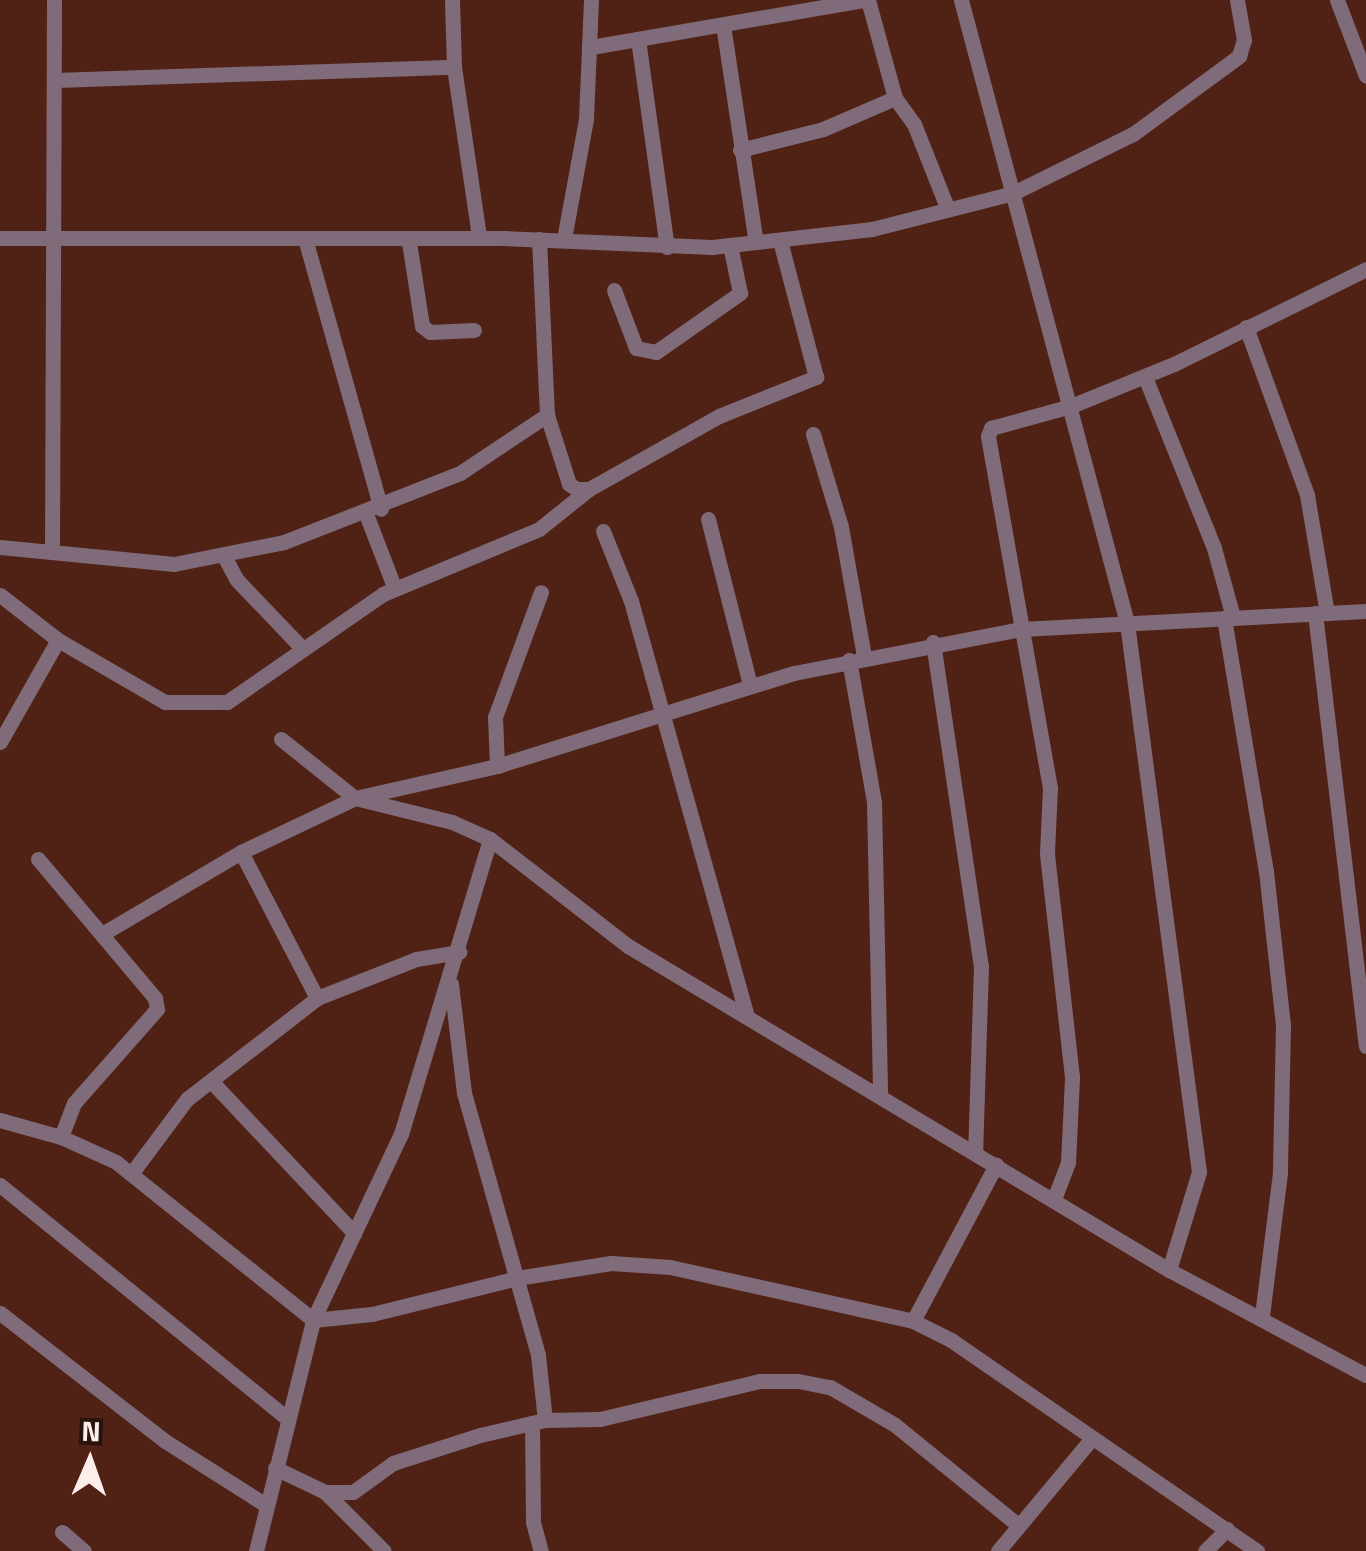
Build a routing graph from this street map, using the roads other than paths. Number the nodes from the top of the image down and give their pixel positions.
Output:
1 (54, 0) edge
2 (452, 0) edge
3 (591, 0) edge
4 (865, 0) edge
5 (961, 0) edge
6 (1237, 0) edge
7 (1337, 0) edge
8 (723, 26) junction
9 (638, 39) junction
10 (590, 46) junction
11 (454, 67) junction
12 (1366, 76) edge
13 (55, 80) junction
14 (895, 98) junction
15 (740, 150) junction
16 (1013, 193) junction
17 (948, 210) junction
18 (52, 237) junction
19 (0, 238) edge
20 (479, 238) junction
21 (539, 239) junction
22 (564, 239) junction
23 (780, 241) junction
24 (306, 242) junction
25 (409, 242) junction
26 (756, 242) junction
27 (668, 246) junction
28 (730, 246) junction
29 (1366, 270) edge
30 (614, 290) dead end
31 (1246, 327) junction
32 (474, 330) dead end
33 (1145, 377) junction
34 (1070, 406) junction
35 (547, 415) junction
36 (813, 434) dead end
37 (589, 488) junction
38 (373, 512) junction
39 (708, 519) dead end
40 (603, 531) dead end
41 (0, 547) edge
42 (52, 549) junction
43 (224, 556) junction
44 (395, 589) junction
45 (542, 592) dead end
46 (0, 595) edge
47 (1366, 612) edge
48 (1321, 613) junction
49 (1228, 618) junction
50 (1127, 623) junction
51 (1021, 629) junction
52 (58, 640) junction
53 (933, 642) junction
54 (302, 648) junction
55 (856, 658) junction
56 (750, 685) junction
57 (662, 714) junction
58 (281, 739) dead end
59 (0, 742) edge
60 (497, 766) junction
61 (355, 798) junction
62 (490, 839) junction
63 (241, 852) junction
64 (38, 859) dead end
65 (102, 934) junction
66 (459, 952) junction
67 (450, 975) junction
68 (317, 998) junction
69 (747, 1016) junction
70 (1366, 1046) edge
71 (210, 1081) junction
72 (880, 1095) junction
73 (0, 1120) edge
74 (61, 1137) junction
75 (976, 1152) junction
76 (996, 1164) junction
77 (131, 1174) junction
78 (0, 1186) edge
79 (1054, 1200) junction
80 (354, 1234) junction
81 (1169, 1270) junction
82 (516, 1278) junction
83 (0, 1314) edge
84 (1262, 1316) junction
85 (313, 1320) junction
86 (914, 1322) junction
87 (1366, 1375) edge
88 (288, 1419) junction
89 (538, 1421) junction
90 (1092, 1438) junction
91 (275, 1468) junction
92 (325, 1492) junction
93 (266, 1505) junction
94 (1017, 1524) junction
95 (1227, 1529) junction
96 (62, 1532) dead end
97 (84, 1551) edge
98 (256, 1551) edge
99 (384, 1551) edge
100 (541, 1551) edge
101 (998, 1551) edge
102 (1205, 1551) edge
103 (1257, 1551) edge

1 - 13 street
2 - 11 street
3 - 10 street
4 - 8 street
4 - 14 street
5 - 16 street
6 - 16 street
7 - 12 street
8 - 9 street
8 - 15 street
9 - 10 street
9 - 27 street
10 - 22 street
11 - 13 street
11 - 20 street
13 - 18 street
14 - 15 street
14 - 17 street
15 - 26 street
16 - 17 street
16 - 34 street
17 - 23 street
18 - 19 street
18 - 24 street
18 - 42 street
20 - 21 street
20 - 25 street
21 - 22 street
21 - 35 street
22 - 27 street
23 - 26 street
23 - 37 street
24 - 25 street
24 - 38 street
25 - 32 street
26 - 28 street
27 - 28 street
28 - 30 street
29 - 31 street
31 - 33 street
31 - 48 street
33 - 34 street
33 - 49 street
34 - 50 street
34 - 51 street
35 - 37 street
35 - 38 street
36 - 55 street
37 - 44 street
38 - 43 street
38 - 44 street
39 - 56 street
40 - 57 street
41 - 42 street
42 - 43 street
43 - 54 street
44 - 54 street
45 - 60 street
46 - 52 street
47 - 48 street
48 - 49 street
48 - 70 street
49 - 50 street
49 - 84 street
50 - 51 street
50 - 81 street
51 - 53 street
51 - 79 street
52 - 54 street
52 - 59 street
53 - 55 street
53 - 75 street
55 - 56 street
55 - 72 street
56 - 57 street
57 - 60 street
57 - 69 street
58 - 61 street
60 - 61 street
61 - 62 street
61 - 63 street
62 - 66 street
62 - 69 street
63 - 65 street
63 - 68 street
64 - 65 street
65 - 74 street
66 - 67 street
66 - 68 street
67 - 80 street
67 - 82 street
68 - 71 street
69 - 72 street
71 - 77 street
71 - 80 street
72 - 75 street
73 - 74 street
74 - 77 street
75 - 76 street
76 - 79 street
76 - 86 street
77 - 85 street
78 - 88 street
79 - 81 street
80 - 85 street
81 - 84 street
82 - 85 street
82 - 86 street
82 - 89 street
83 - 93 street
84 - 87 street
85 - 88 street
86 - 90 street
88 - 91 street
89 - 92 street
89 - 94 street
89 - 100 street
90 - 94 street
90 - 95 street
91 - 92 street
91 - 93 street
92 - 99 street
93 - 98 street
94 - 101 street
95 - 102 street
95 - 103 street
96 - 97 street

